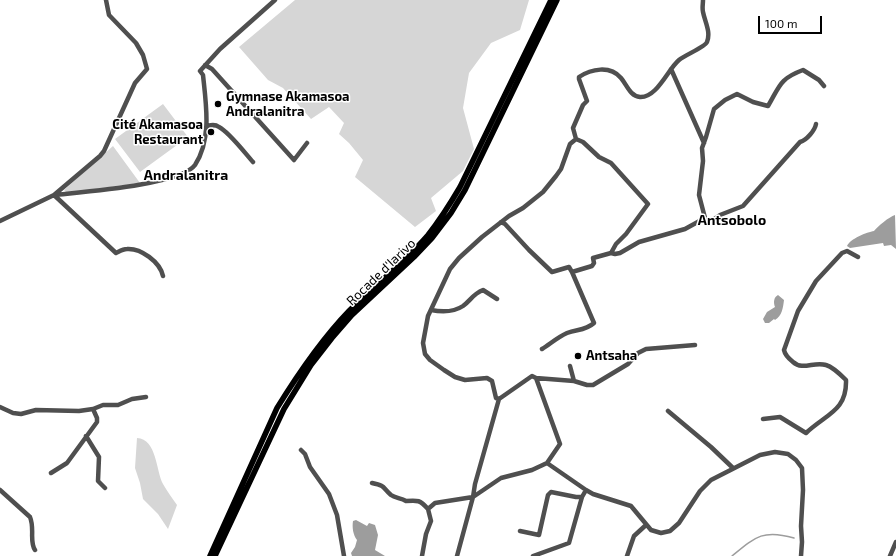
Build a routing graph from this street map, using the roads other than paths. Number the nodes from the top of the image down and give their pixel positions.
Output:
1 (106, 0) edge
2 (274, 0) edge
3 (551, 0) edge
4 (557, 0) edge
5 (703, 0) edge
6 (205, 65) junction
7 (672, 69) junction
8 (824, 86) dead end
9 (816, 124) dead end
10 (207, 126) junction
11 (576, 139) junction
12 (307, 143) dead end
13 (704, 143) junction
14 (253, 162) dead end
15 (54, 195) junction
16 (714, 219) dead end
17 (0, 221) edge
18 (501, 222) junction
19 (611, 253) junction
20 (858, 257) dead end
21 (572, 272) junction
22 (162, 276) dead end
23 (497, 299) dead end
24 (431, 310) junction
25 (695, 345) dead end
26 (542, 349) dead end
27 (570, 366) dead end
28 (536, 378) junction
29 (574, 381) junction
30 (146, 397) dead end
31 (499, 399) junction
32 (0, 407) edge
33 (93, 409) junction
34 (668, 411) dead end
35 (763, 419) dead end
36 (86, 436) junction
37 (301, 450) dead end
38 (547, 462) junction
39 (734, 468) junction
40 (51, 473) dead end
41 (372, 483) dead end
42 (105, 488) dead end
43 (0, 490) edge
44 (586, 490) junction
45 (473, 497) junction
46 (582, 497) junction
47 (428, 509) junction
48 (646, 524) junction
49 (520, 531) dead end
50 (896, 542) edge
51 (35, 550) dead end
52 (210, 556) edge
53 (215, 556) edge
54 (344, 556) edge
55 (422, 556) edge
56 (457, 556) edge
57 (533, 556) edge
58 (627, 556) edge
59 (801, 556) edge
60 (890, 556) edge

1 - 15 street
2 - 6 street
3 - 52 main road, Rocade d'Iarivo
4 - 53 main road, Rocade d'Iarivo
5 - 7 street
6 - 10 street
6 - 12 street
7 - 11 street
7 - 13 street
8 - 13 street
9 - 16 street
10 - 14 street
10 - 15 street
11 - 18 street
11 - 19 street
13 - 19 street
15 - 17 street
15 - 22 street
18 - 21 street
18 - 24 street
19 - 21 street
20 - 35 street
21 - 26 street
23 - 24 street
24 - 31 street
25 - 29 street
27 - 29 street
28 - 29 street
28 - 31 street
28 - 38 street
30 - 33 street
31 - 45 street
32 - 33 street
33 - 36 street
34 - 39 street
36 - 40 street
36 - 42 street
37 - 54 street
38 - 44 street
38 - 45 street
39 - 48 street
39 - 59 street
41 - 47 street
43 - 51 street
44 - 46 street
44 - 48 street
45 - 47 street
45 - 56 street
46 - 49 street
46 - 57 street
47 - 55 street
48 - 58 street
50 - 60 street

